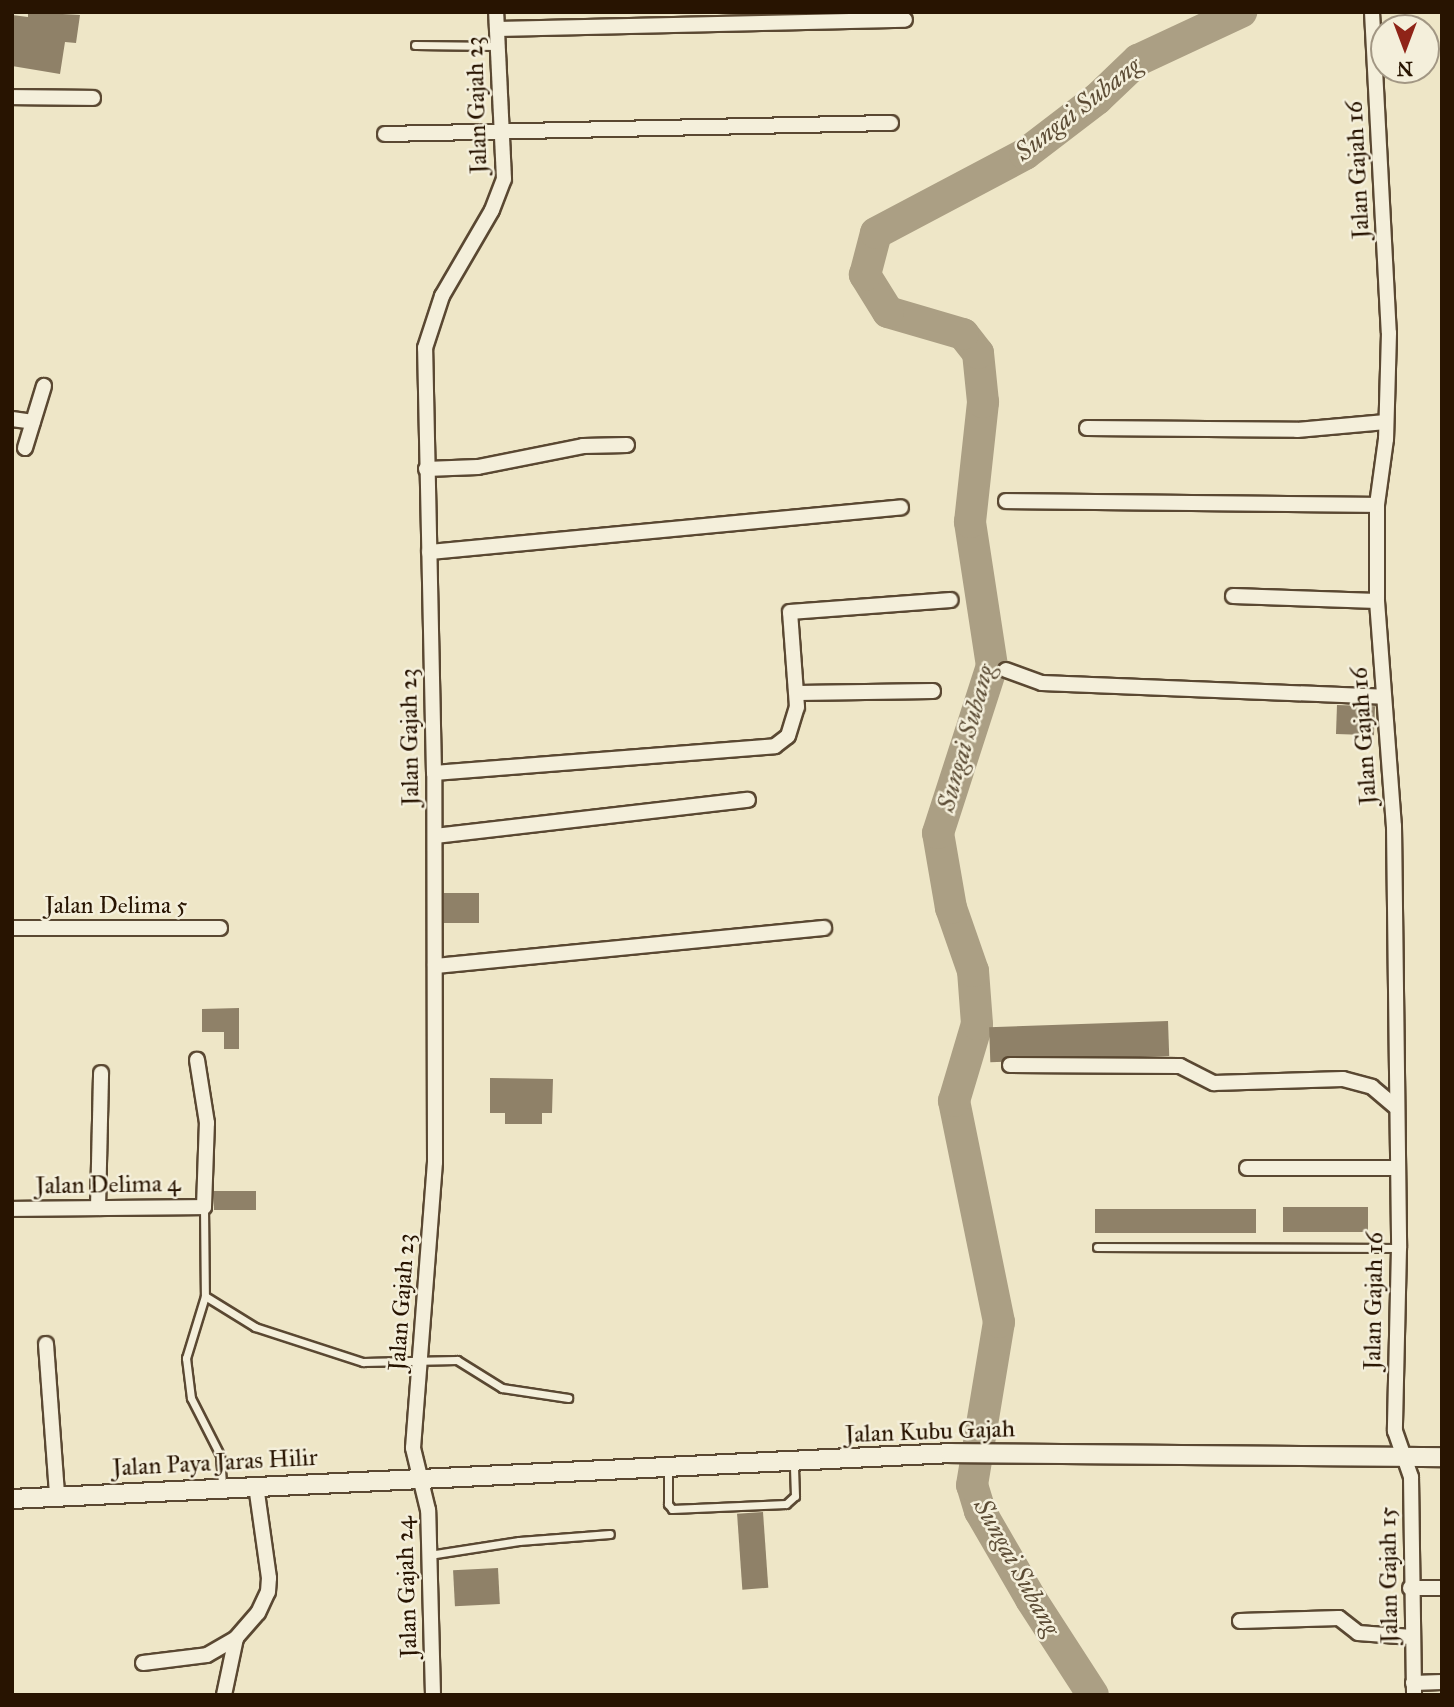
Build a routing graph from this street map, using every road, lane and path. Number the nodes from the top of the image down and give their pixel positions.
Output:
1 (496, 12) edge
2 (1371, 12) edge
3 (905, 20) dead end
4 (497, 29) junction
5 (415, 45) dead end
6 (498, 46) junction
7 (12, 97) edge
8 (93, 98) dead end
9 (891, 123) dead end
10 (505, 133) junction
11 (385, 134) dead end
12 (44, 386) dead end
13 (12, 419) edge
14 (33, 422) junction
15 (1386, 422) junction
16 (1087, 428) dead end
17 (627, 445) dead end
18 (25, 447) dead end
19 (426, 469) junction
20 (1006, 501) dead end
21 (1377, 505) junction
22 (901, 507) dead end
23 (429, 552) junction
24 (1233, 596) dead end
25 (951, 600) dead end
26 (1377, 601) junction
27 (1006, 670) dead end
28 (933, 691) dead end
29 (797, 693) junction
30 (1384, 697) junction
31 (434, 774) junction
32 (748, 800) dead end
33 (435, 836) junction
34 (220, 928) dead end
35 (824, 928) dead end
36 (12, 929) edge
37 (435, 966) junction
38 (197, 1060) dead end
39 (1010, 1065) dead end
40 (101, 1073) dead end
41 (1395, 1105) junction
42 (1248, 1168) dead end
43 (1395, 1168) junction
44 (204, 1207) junction
45 (98, 1208) junction
46 (12, 1209) edge
47 (1097, 1247) dead end
48 (1399, 1248) junction
49 (205, 1296) junction
50 (46, 1344) dead end
51 (421, 1360) junction
52 (568, 1398) dead end
53 (1402, 1457) junction
54 (1442, 1457) edge
55 (794, 1462) junction
56 (668, 1470) junction
57 (421, 1479) junction
58 (256, 1485) junction
59 (222, 1486) junction
60 (57, 1495) junction
61 (12, 1499) edge
62 (610, 1534) dead end
63 (429, 1555) junction
64 (1410, 1588) junction
65 (1442, 1588) edge
66 (1240, 1621) dead end
67 (1412, 1637) junction
68 (236, 1638) junction
69 (143, 1663) dead end
70 (1442, 1682) edge
71 (1414, 1689) edge
72 (223, 1695) edge
73 (433, 1695) edge

1 - 4 street, Jalan Gajah 23
2 - 15 street, Jalan Gajah 16
3 - 4 street
4 - 6 street, Jalan Gajah 23
5 - 6 lane
6 - 10 street, Jalan Gajah 23
7 - 8 street
9 - 10 street
10 - 11 street
10 - 19 street, Jalan Gajah 23
12 - 14 street
13 - 14 street
14 - 18 street
15 - 16 street
15 - 21 street, Jalan Gajah 16
17 - 19 street
19 - 23 street, Jalan Gajah 23
20 - 21 street
21 - 26 street, Jalan Gajah 16
22 - 23 street
23 - 31 street, Jalan Gajah 23
24 - 26 street
25 - 29 street
26 - 30 street, Jalan Gajah 16
27 - 30 street
28 - 29 street
29 - 31 street
30 - 41 street, Jalan Gajah 16
31 - 33 street, Jalan Gajah 23
32 - 33 street
33 - 37 street, Jalan Gajah 23
34 - 36 street, Jalan Delima 5
35 - 37 street
37 - 51 street, Jalan Gajah 23
38 - 44 street
39 - 41 street
40 - 45 street
41 - 43 street, Jalan Gajah 16
42 - 43 street
43 - 48 street, Jalan Gajah 16
44 - 45 street, Jalan Delima 4
44 - 49 lane
45 - 46 street, Jalan Delima 4
47 - 48 lane
48 - 53 street, Jalan Gajah 16
49 - 51 lane
49 - 59 lane
50 - 60 street
51 - 52 lane
51 - 57 street, Jalan Gajah 23
53 - 54 street, Jalan Kubu Gajah
53 - 55 street, Jalan Kubu Gajah
53 - 64 street, Jalan Gajah 15
55 - 56 street, Jalan Kubu Gajah
55 - 56 lane
56 - 57 street, Jalan Kubu Gajah
57 - 58 street, Jalan Paya Jaras Hilir
57 - 63 street, Jalan Gajah 24
58 - 59 street, Jalan Paya Jaras Hilir
58 - 68 street
59 - 60 street, Jalan Paya Jaras Hilir
60 - 61 street, Jalan Paya Jaras Hilir
62 - 63 lane
63 - 73 street, Jalan Gajah 24
64 - 65 street
64 - 67 street, Jalan Gajah 15
66 - 67 street
67 - 71 street, Jalan Gajah 15
68 - 69 street
68 - 72 street
70 - 71 street

